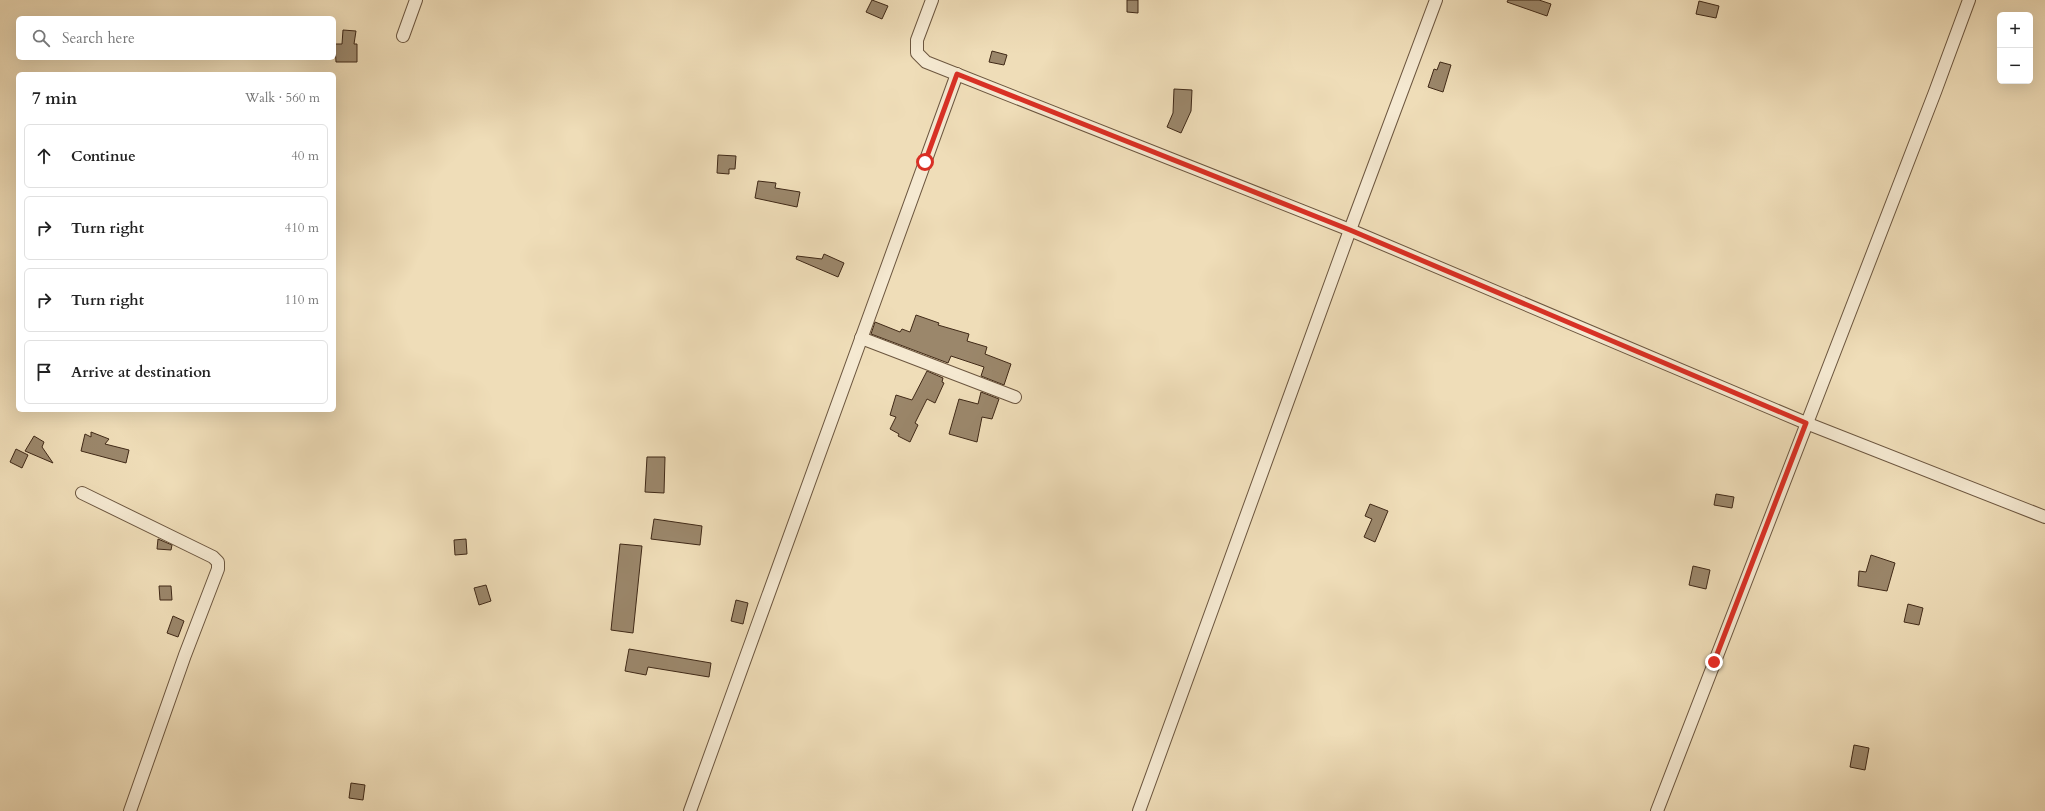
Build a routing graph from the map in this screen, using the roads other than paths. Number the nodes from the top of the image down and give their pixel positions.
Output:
1 (416, 0) edge
2 (932, 0) edge
3 (1436, 0) edge
4 (1969, 0) edge
5 (403, 36) dead end
6 (957, 74) junction
7 (1350, 230) junction
8 (861, 338) junction
9 (1015, 397) dead end
10 (1806, 423) junction
11 (82, 493) dead end
12 (2045, 517) edge
13 (130, 811) edge
14 (690, 811) edge
15 (1139, 811) edge
16 (1657, 811) edge

1 - 5 street
2 - 6 street
3 - 7 street
4 - 10 street
6 - 7 street
6 - 8 street
7 - 10 street
7 - 15 street
8 - 9 street
8 - 14 street
10 - 12 street
10 - 16 street
11 - 13 street

